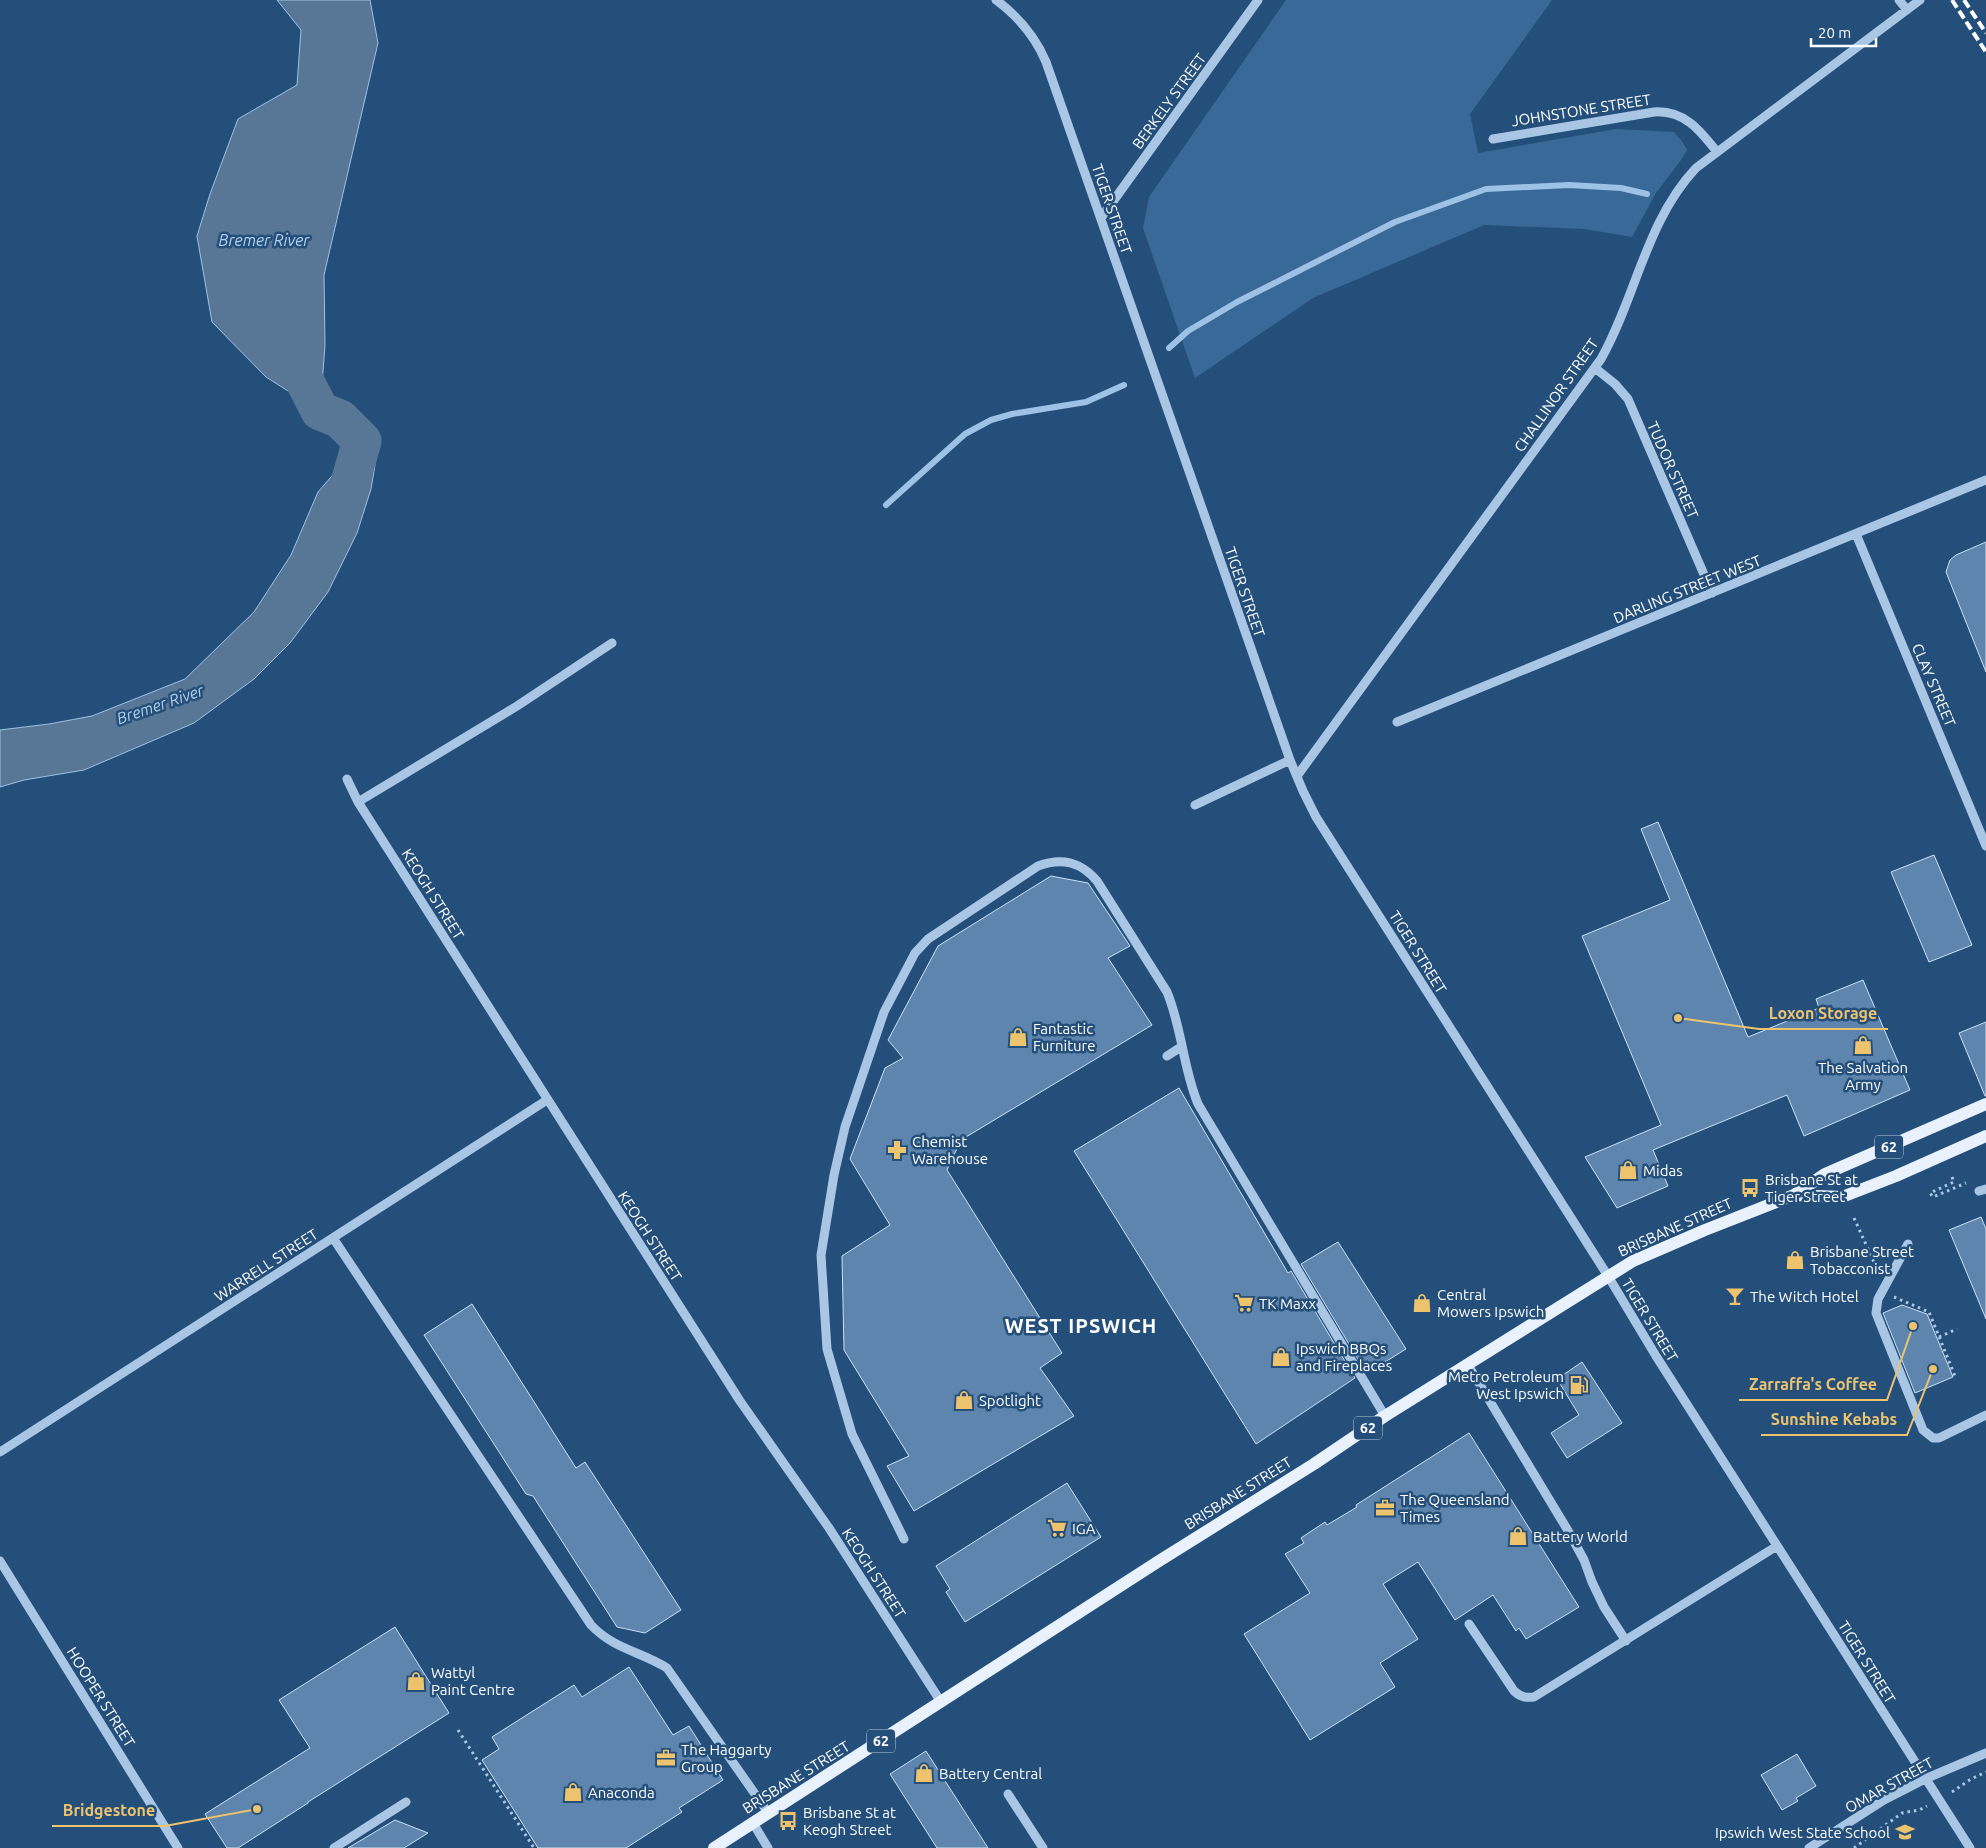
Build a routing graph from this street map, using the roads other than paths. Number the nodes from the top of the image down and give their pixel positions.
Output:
1 (996, 0) edge
2 (1258, 0) edge
3 (1899, 0) edge
4 (1920, 0) edge
5 (1907, 10) junction
6 (1493, 138) dead end
7 (1717, 152) junction
8 (1101, 218) junction
9 (1595, 368) junction
10 (1986, 480) edge
11 (1856, 534) junction
12 (1712, 593) junction
13 (612, 643) dead end
14 (1397, 722) dead end
15 (1290, 760) junction
16 (1297, 776) junction
17 (347, 778) dead end
18 (358, 802) junction
19 (1195, 806) dead end
20 (1986, 846) edge
21 (1181, 1047) junction
22 (1167, 1056) dead end
23 (547, 1100) junction
24 (1986, 1104) edge
25 (1986, 1136) edge
26 (1794, 1196) junction
27 (333, 1238) junction
28 (1908, 1244) dead end
29 (1608, 1276) junction
30 (1468, 1365) junction
31 (1986, 1415) edge
32 (1384, 1416) junction
33 (0, 1452) edge
34 (904, 1539) dead end
35 (1777, 1546) junction
36 (0, 1561) edge
37 (1469, 1624) dead end
38 (1626, 1641) junction
39 (941, 1702) junction
40 (1986, 1753) edge
41 (1925, 1779) junction
42 (1008, 1794) dead end
43 (406, 1802) dead end
44 (769, 1814) junction
45 (752, 1823) junction
46 (178, 1848) edge
47 (334, 1848) edge
48 (714, 1848) edge
49 (768, 1848) edge
50 (1043, 1848) edge
51 (1809, 1848) edge
52 (1970, 1848) edge

1 - 8 street, TIGER STREET
2 - 8 street, BERKELY STREET
3 - 5 street
4 - 5 street, CHALLINOR STREET
5 - 7 street, CHALLINOR STREET
6 - 7 street, JOHNSTONE STREET
7 - 9 street, CHALLINOR STREET
8 - 15 street, TIGER STREET
9 - 12 street, TUDOR STREET
9 - 16 street, CHALLINOR STREET
10 - 11 street, DARLING STREET WEST
11 - 12 street, DARLING STREET WEST
11 - 20 street, CLAY STREET
12 - 14 street, DARLING STREET WEST
13 - 18 street
15 - 16 street, TIGER STREET
15 - 19 street
16 - 29 street, TIGER STREET
17 - 18 street, KEOGH STREET
18 - 23 street, KEOGH STREET
21 - 22 street
21 - 32 street
21 - 34 street
23 - 27 street, WARRELL STREET
23 - 39 street, KEOGH STREET
24 - 26 main road, BRISBANE STREET / 62
25 - 26 main road, BRISBANE STREET / 62
26 - 29 main road, BRISBANE STREET / 62
27 - 33 street, WARRELL STREET
27 - 44 street
28 - 31 street
29 - 30 main road, BRISBANE STREET / 62
29 - 35 street, TIGER STREET
30 - 32 main road, BRISBANE STREET / 62
30 - 38 street
32 - 39 main road, BRISBANE STREET / 62
35 - 38 street
35 - 41 street, TIGER STREET
36 - 46 street, HOOPER STREET
37 - 38 street
39 - 44 main road, BRISBANE STREET / 62
40 - 41 street, OMAR STREET
41 - 51 street, OMAR STREET
41 - 52 street, TIGER STREET
42 - 50 street
43 - 47 street
44 - 45 main road, BRISBANE STREET / 62
45 - 48 main road, BRISBANE STREET / 62
45 - 49 street

